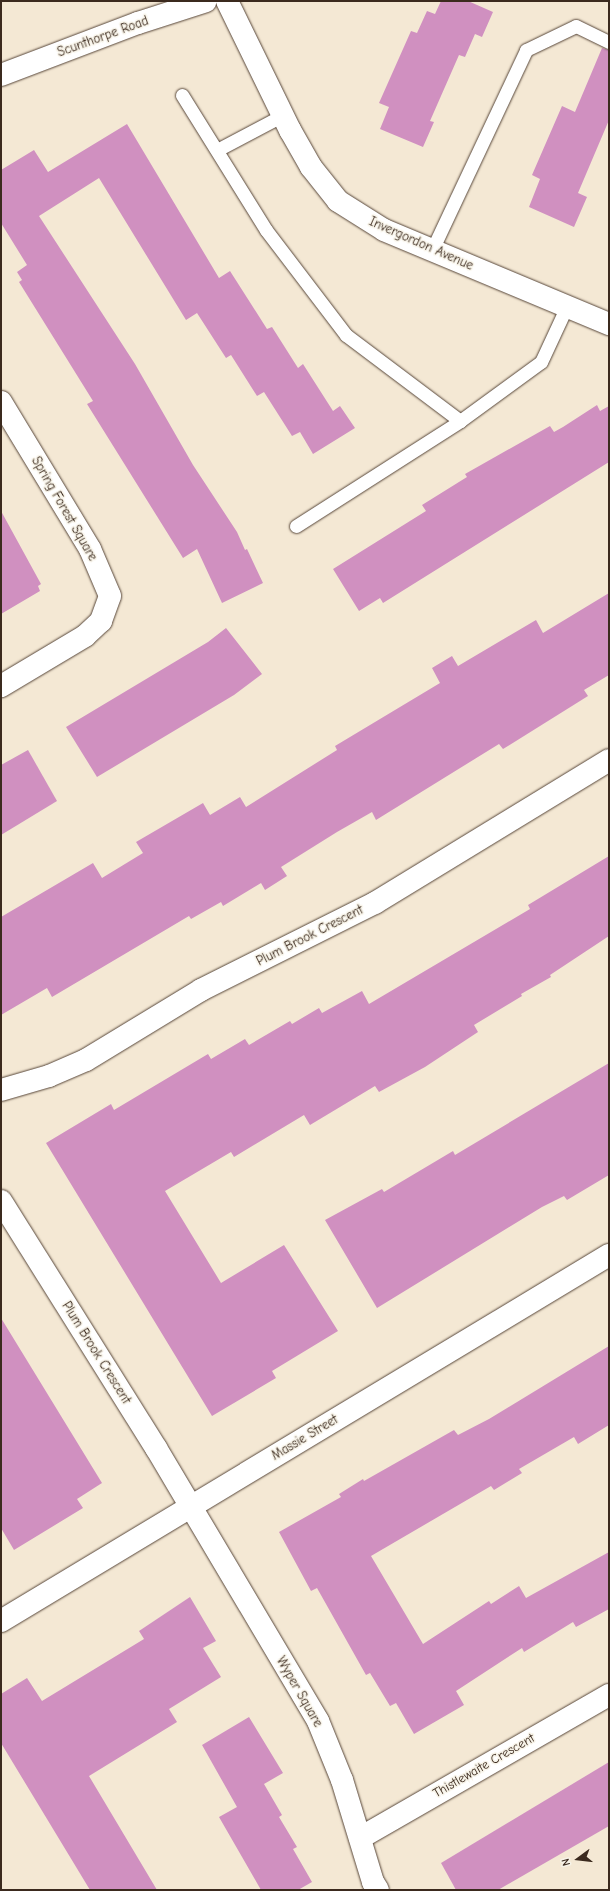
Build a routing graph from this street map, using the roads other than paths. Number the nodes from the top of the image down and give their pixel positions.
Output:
1 (206, 1) edge
2 (227, 1) edge
3 (609, 42) edge
4 (1, 75) edge
5 (182, 95) dead end
6 (283, 115) junction
7 (217, 150) junction
8 (432, 250) junction
9 (567, 306) junction
10 (609, 324) edge
11 (1, 402) edge
12 (460, 421) junction
13 (296, 526) dead end
14 (1, 686) edge
15 (609, 760) edge
16 (1, 1090) edge
17 (1, 1201) edge
18 (609, 1255) edge
19 (190, 1507) junction
20 (1, 1621) edge
21 (609, 1695) edge
22 (360, 1838) junction
23 (378, 1890) edge

1 - 4 street, Scunthorpe Road
2 - 6 street, Invergordon Avenue
3 - 8 lane
5 - 7 lane
6 - 7 lane
6 - 8 street, Invergordon Avenue
7 - 12 lane
8 - 9 street, Invergordon Avenue
9 - 10 street, Invergordon Avenue
9 - 12 lane
11 - 14 street, Spring Forest Square
12 - 13 lane
15 - 16 street, Plum Brook Crescent
17 - 19 street, Plum Brook Crescent
18 - 19 street, Massie Street
19 - 20 street, Massie Street
19 - 22 street, Wyper Square
21 - 22 street, Thistlewaite Crescent
22 - 23 street, Wyper Square

